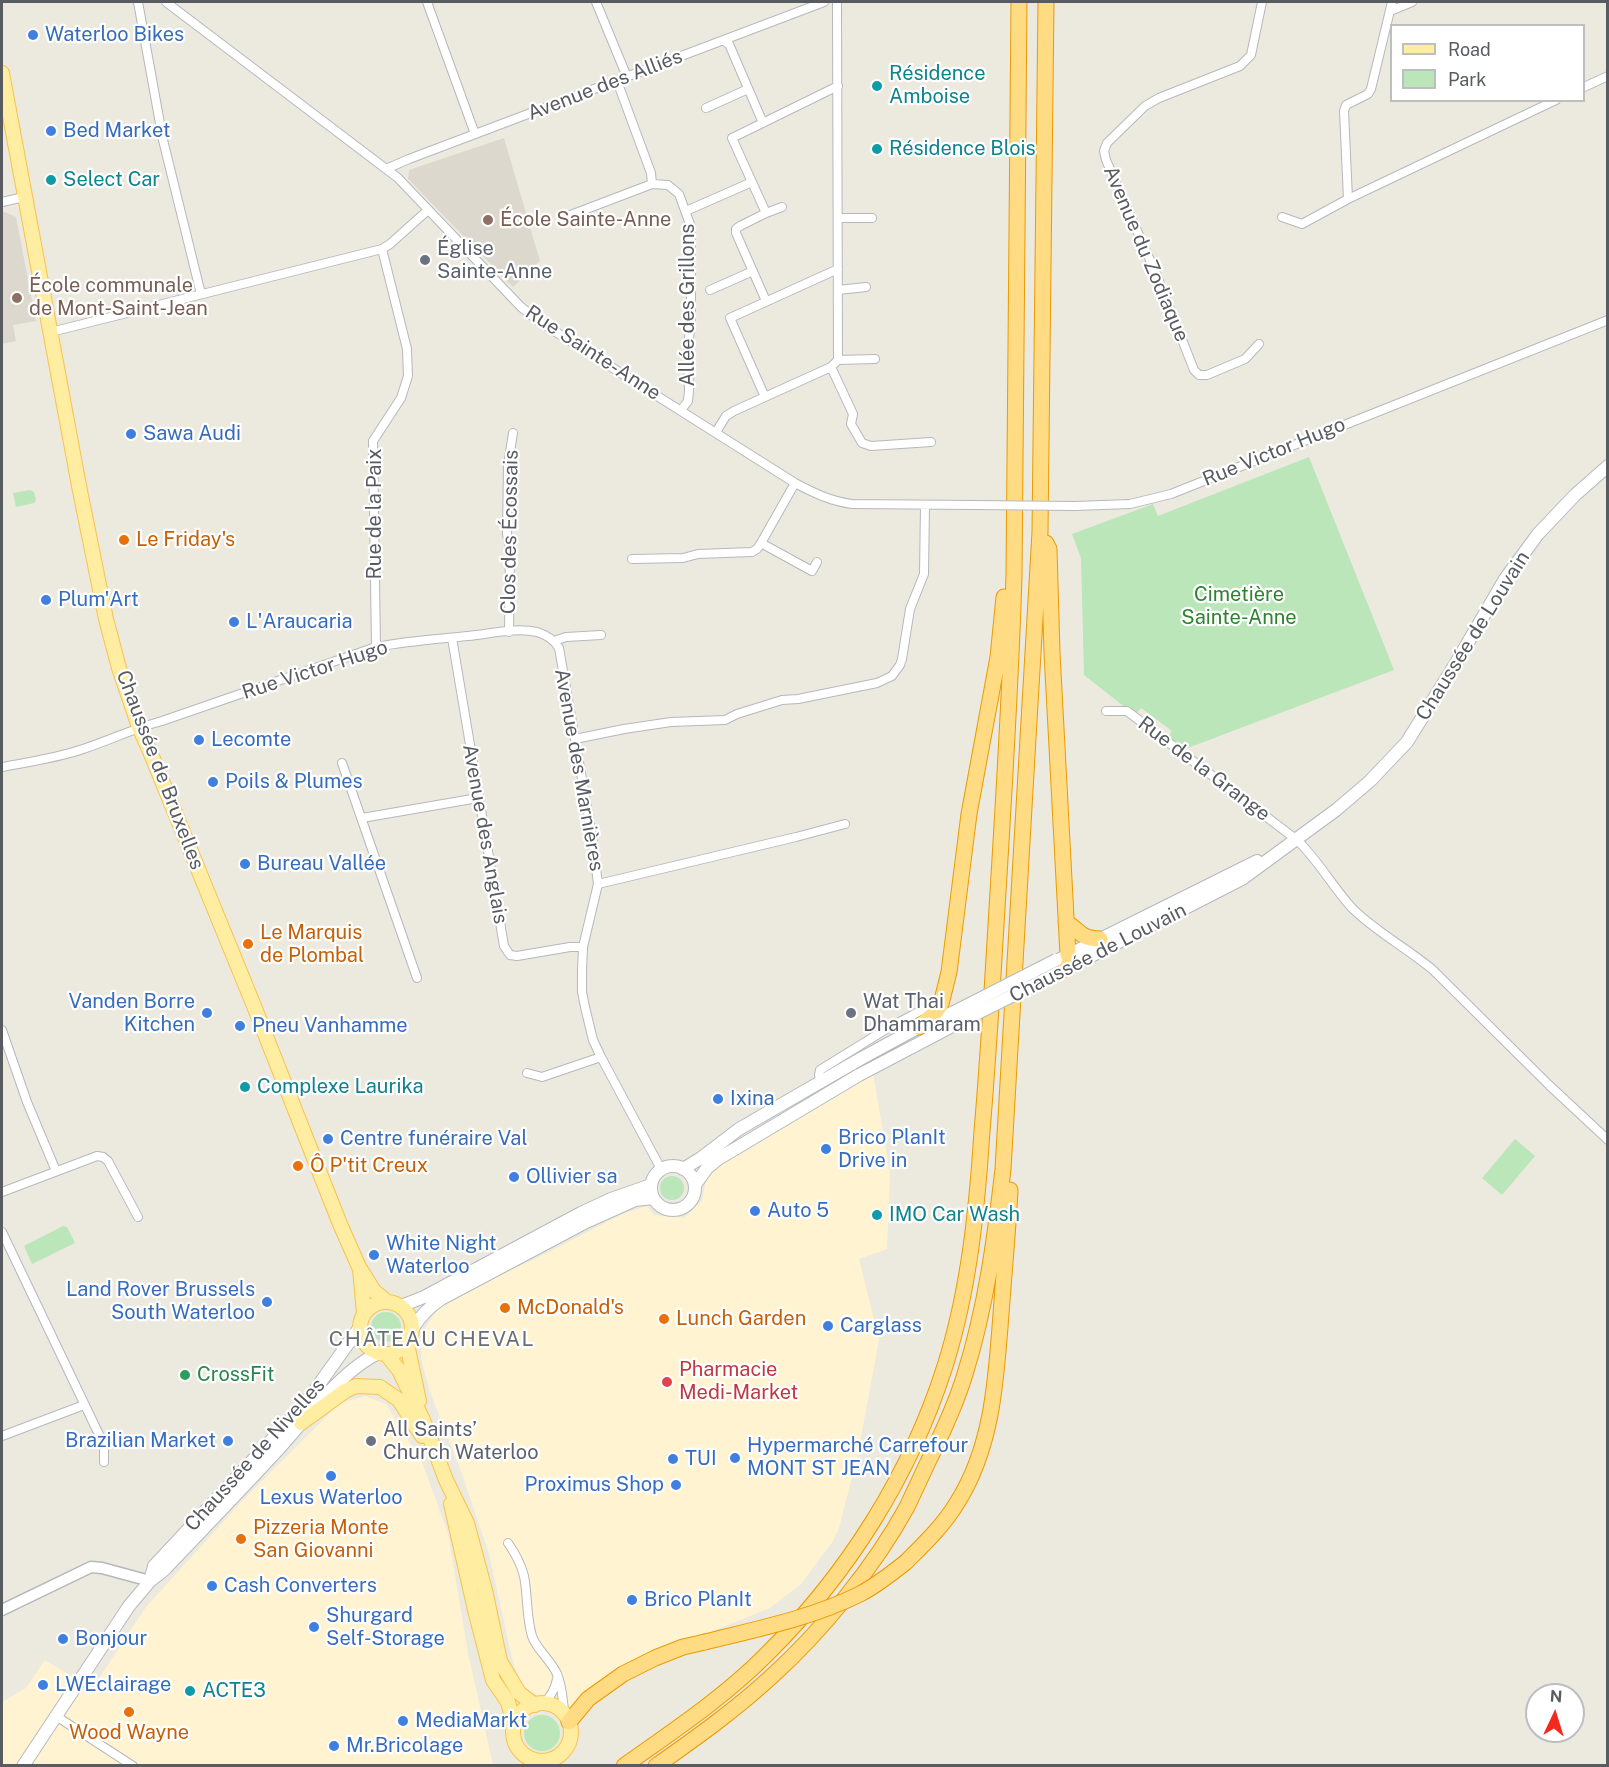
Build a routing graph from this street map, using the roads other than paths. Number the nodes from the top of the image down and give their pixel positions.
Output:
1 (138, 2) edge
2 (166, 2) edge
3 (427, 2) edge
4 (596, 2) edge
5 (824, 2) edge
6 (837, 2) edge
7 (1019, 2) edge
8 (1046, 2) edge
9 (1262, 2) edge
10 (1412, 2) edge
11 (1391, 6) edge
12 (724, 41) junction
13 (2, 73) edge
14 (1608, 76) edge
15 (627, 77) junction
16 (617, 81) junction
17 (838, 86) junction
18 (1585, 87) edge
19 (748, 89) junction
20 (1552, 102) edge
21 (706, 108) dead end
22 (763, 123) junction
23 (475, 134) junction
24 (386, 169) junction
25 (752, 182) junction
26 (652, 184) junction
27 (24, 197) junction
28 (1348, 199) junction
29 (2, 202) edge
30 (782, 207) dead end
31 (428, 210) junction
32 (686, 211) junction
33 (766, 213) junction
34 (568, 216) dead end
35 (1282, 217) dead end
36 (838, 218) junction
37 (872, 218) dead end
38 (382, 249) junction
39 (838, 269) junction
40 (753, 271) junction
41 (866, 287) dead end
42 (710, 290) dead end
43 (838, 290) junction
44 (201, 294) junction
45 (766, 301) junction
46 (1608, 320) edge
47 (51, 332) junction
48 (1259, 344) dead end
49 (876, 359) dead end
50 (838, 360) junction
51 (831, 367) junction
52 (765, 397) junction
53 (681, 410) junction
54 (716, 432) junction
55 (513, 433) dead end
56 (931, 442) dead end
57 (1608, 466) edge
58 (795, 483) junction
59 (925, 505) junction
60 (1040, 531) junction
61 (761, 543) junction
62 (632, 559) dead end
63 (817, 562) dead end
64 (1014, 576) junction
65 (509, 632) junction
66 (601, 635) dead end
67 (452, 638) junction
68 (554, 641) junction
69 (376, 647) junction
70 (1106, 711) dead end
71 (139, 727) junction
72 (575, 739) junction
73 (342, 763) dead end
74 (2, 767) edge
75 (478, 798) junction
76 (362, 818) junction
77 (845, 824) dead end
78 (1297, 840) junction
79 (1283, 849) junction
80 (598, 884) junction
81 (1066, 922) junction
82 (1100, 939) junction
83 (583, 947) junction
84 (1061, 965) junction
85 (417, 978) dead end
86 (930, 1006) dead end
87 (955, 1018) junction
88 (919, 1027) junction
89 (2, 1030) edge
90 (861, 1044) junction
91 (601, 1057) junction
92 (862, 1058) junction
93 (527, 1073) dead end
94 (859, 1076) junction
95 (821, 1082) junction
96 (789, 1101) junction
97 (753, 1138) junction
98 (1608, 1140) edge
99 (683, 1168) junction
100 (661, 1169) junction
101 (1003, 1169) junction
102 (56, 1172) junction
103 (651, 1185) junction
104 (695, 1185) junction
105 (2, 1192) edge
106 (653, 1198) junction
107 (138, 1217) dead end
108 (2, 1232) edge
109 (359, 1267) junction
110 (386, 1301) junction
111 (401, 1306) junction
112 (362, 1320) junction
113 (413, 1328) junction
114 (407, 1344) junction
115 (382, 1354) junction
116 (84, 1405) junction
117 (423, 1420) junction
118 (302, 1424) junction
119 (2, 1436) edge
120 (104, 1462) dead end
121 (440, 1463) junction
122 (446, 1480) junction
123 (508, 1543) dead end
124 (150, 1581) junction
125 (2, 1610) edge
126 (558, 1676) junction
127 (539, 1704) junction
128 (56, 1716) junction
129 (567, 1719) junction
130 (514, 1725) junction
131 (527, 1761) edge
132 (544, 1763) edge
133 (23, 1766) edge
134 (133, 1766) edge
135 (624, 1766) edge
136 (656, 1766) edge

1 - 44 street
2 - 24 street, Rue Sainte-Anne
3 - 23 street
4 - 15 street
5 - 12 street, Avenue des Alliés
6 - 17 street
7 - 64 highway
8 - 60 highway
9 - 48 street, Avenue du Zodiaque
10 - 11 street
11 - 28 street
12 - 15 street, Avenue des Alliés
12 - 19 street
13 - 27 main road, Chaussée de Bruxelles
14 - 18 street
15 - 16 street, Avenue des Alliés
16 - 23 street, Avenue des Alliés
16 - 26 street
17 - 22 street
17 - 36 street
19 - 21 street
19 - 22 street
20 - 28 street
22 - 25 street
23 - 24 street, Avenue des Alliés
24 - 31 street, Rue Sainte-Anne
25 - 32 street
25 - 33 street
26 - 32 street, Allée des Grillons
26 - 34 street
27 - 29 street
27 - 47 main road, Chaussée de Bruxelles
28 - 35 street
30 - 33 street
31 - 38 street
31 - 53 street, Rue Sainte-Anne
32 - 53 street, Allée des Grillons
33 - 40 street
36 - 37 street
36 - 39 street
38 - 44 street
38 - 69 street, Rue de la Paix
39 - 43 street
39 - 45 street
40 - 42 street
40 - 45 street
41 - 43 street
43 - 50 street
44 - 47 street
45 - 52 street
46 - 59 street, Rue Victor Hugo, bridge
47 - 71 main road, Chaussée de Bruxelles
49 - 50 street
50 - 51 street
51 - 52 street
51 - 56 street
52 - 54 street
53 - 54 street, Rue Sainte-Anne
54 - 58 street, Rue Sainte-Anne
55 - 65 street, Clos des Écossais
57 - 78 main road, Chaussée de Louvain
58 - 59 street, Rue Sainte-Anne
58 - 61 street
59 - 72 street
60 - 81 highway
60 - 101 highway
61 - 62 street
61 - 63 street
64 - 88 highway
64 - 135 highway
65 - 67 street, Rue Victor Hugo
65 - 68 street, Rue Victor Hugo
66 - 68 street, Rue Victor Hugo
67 - 69 street, Rue Victor Hugo
67 - 75 street, Avenue des Anglais
68 - 72 street, Avenue des Marnières
69 - 71 street, Rue Victor Hugo
70 - 78 street, Rue de la Grange
71 - 74 street, Rue Victor Hugo
71 - 109 main road, Chaussée de Bruxelles
72 - 80 street, Avenue des Marnières
73 - 76 street
75 - 76 street
75 - 83 street, Avenue des Anglais
76 - 85 street
77 - 80 street
78 - 79 main road, Chaussée de Louvain
78 - 98 street, Rue de la Grange
79 - 82 main road, Chaussée de Louvain
79 - 84 main road, Chaussée de Louvain
80 - 83 street, Avenue des Marnières
81 - 82 highway
81 - 84 highway
82 - 84 main road, Chaussée de Louvain
83 - 91 street, Avenue des Marnières
84 - 87 main road, Chaussée de Louvain, bridge
86 - 90 street
87 - 88 main road, Chaussée de Louvain
87 - 94 main road, Chaussée de Louvain
88 - 92 main road, Chaussée de Louvain
89 - 102 street
90 - 92 street
90 - 95 street
91 - 93 street
91 - 100 street, Avenue des Marnières
92 - 94 street
92 - 95 main road, Chaussée de Louvain
94 - 97 main road, Chaussée de Louvain
95 - 96 main road, Chaussée de Louvain
96 - 97 main road, Chaussée de Louvain
96 - 99 main road, Chaussée de Louvain
97 - 104 main road, Chaussée de Louvain
99 - 100 main road
99 - 104 main road
100 - 103 main road
101 - 129 highway, bridge
101 - 136 highway
102 - 105 street
102 - 107 street
103 - 106 main road
103 - 111 main road
104 - 106 main road
106 - 113 main road
108 - 116 street
109 - 110 main road
109 - 112 main road
110 - 111 main road
110 - 112 main road
111 - 113 main road
112 - 115 main road
112 - 124 main road, Chaussée de Nivelles
113 - 114 main road
114 - 115 main road
114 - 117 main road
115 - 117 main road
115 - 118 main road, Chaussée de Nivelles
116 - 119 street
116 - 120 street
117 - 121 main road
118 - 121 main road
118 - 124 main road, Chaussée de Nivelles
121 - 122 main road
122 - 127 main road
122 - 130 main road
123 - 126 street
124 - 125 street
124 - 128 main road, Chaussée de Nivelles
126 - 127 street
126 - 129 street
127 - 129 main road
127 - 130 main road
128 - 133 main road, Chaussée de Nivelles
128 - 134 street
129 - 132 main road
130 - 131 main road
131 - 132 main road

